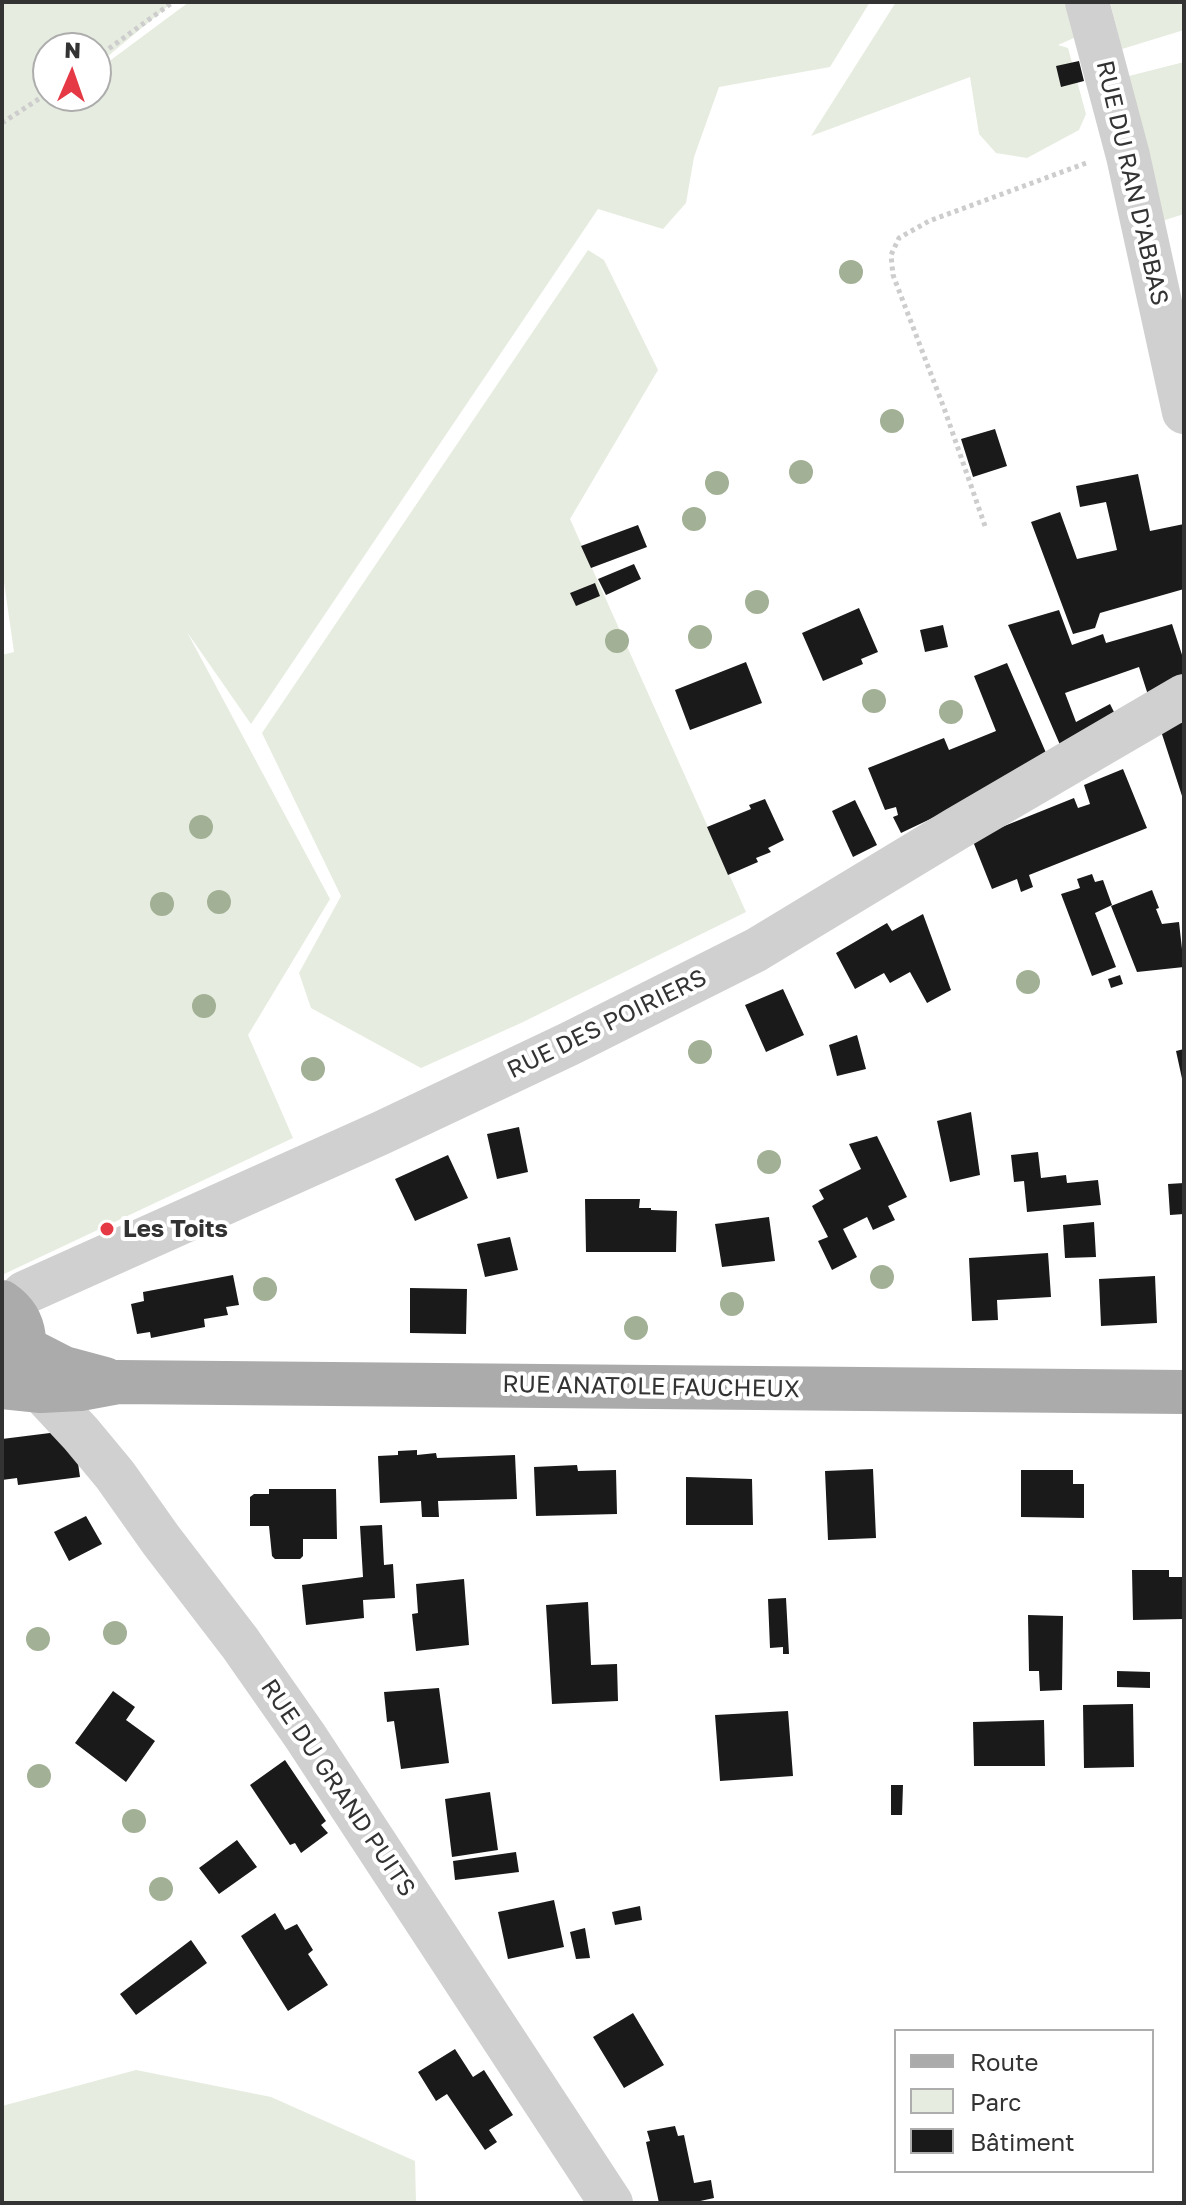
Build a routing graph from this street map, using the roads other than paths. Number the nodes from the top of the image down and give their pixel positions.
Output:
1 (1087, 2) edge
2 (1184, 412) edge
3 (1184, 696) edge
4 (14, 1353) edge
5 (1184, 1392) edge
6 (611, 2203) edge

1 - 2 street, RUE DU RAN D'ABBAS
3 - 4 street, RUE DES POIRIERS
4 - 5 main road, RUE ANATOLE FAUCHEUX
4 - 6 street, RUE DU GRAND PUITS

